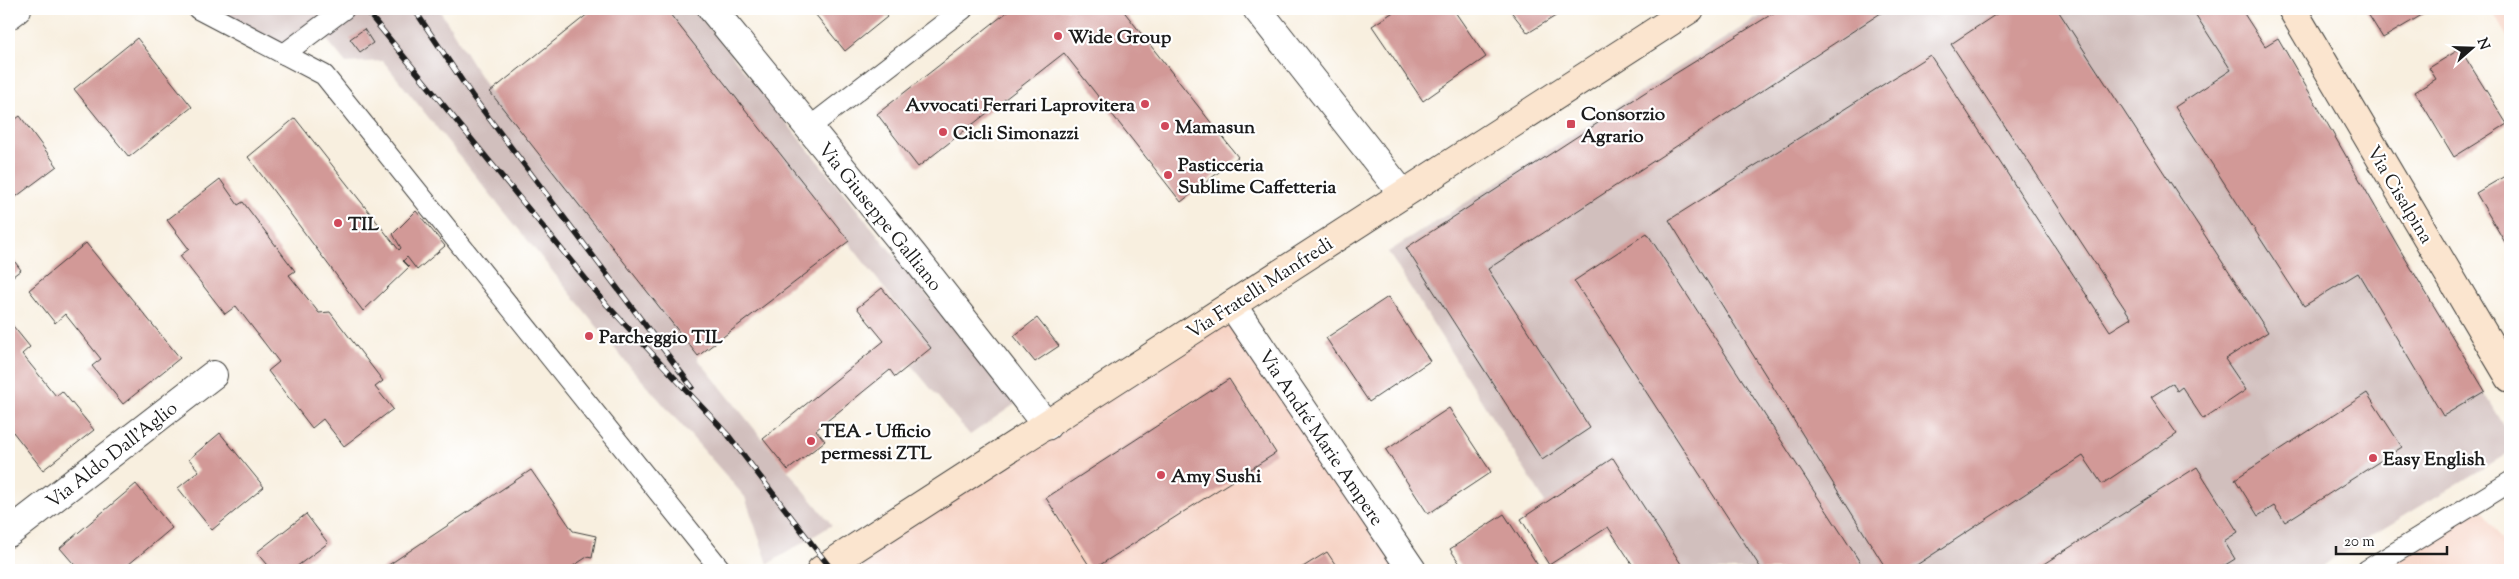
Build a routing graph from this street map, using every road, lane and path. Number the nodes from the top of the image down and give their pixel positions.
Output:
1 (18, 9) edge
2 (198, 9) edge
3 (344, 9) edge
4 (712, 9) edge
5 (963, 9) edge
6 (1690, 9) edge
7 (2292, 9) edge
8 (1263, 11) edge
9 (9, 15) edge
10 (284, 54) junction
11 (810, 127) junction
12 (1402, 193) junction
13 (1232, 305) junction
14 (213, 375) dead end
15 (2510, 378) edge
16 (1046, 426) junction
17 (2510, 482) edge
18 (9, 533) edge
19 (825, 568) edge
20 (721, 570) edge
21 (1412, 570) edge
22 (2367, 570) edge

1 - 9 street
2 - 10 lane
3 - 10 lane
4 - 11 street, Via Giuseppe Galliano
5 - 11 lane
6 - 12 main road, Via Fratelli Manfredi
7 - 15 main road, Via Cisalpina
8 - 12 street
10 - 20 lane
11 - 16 street, Via Giuseppe Galliano
12 - 13 main road, Via Fratelli Manfredi
13 - 16 main road, Via Fratelli Manfredi
13 - 21 street, Via André Marie Ampere
14 - 18 street, Via Aldo Dall'Aglio
16 - 19 main road, Via Fratelli Manfredi
17 - 22 lane

